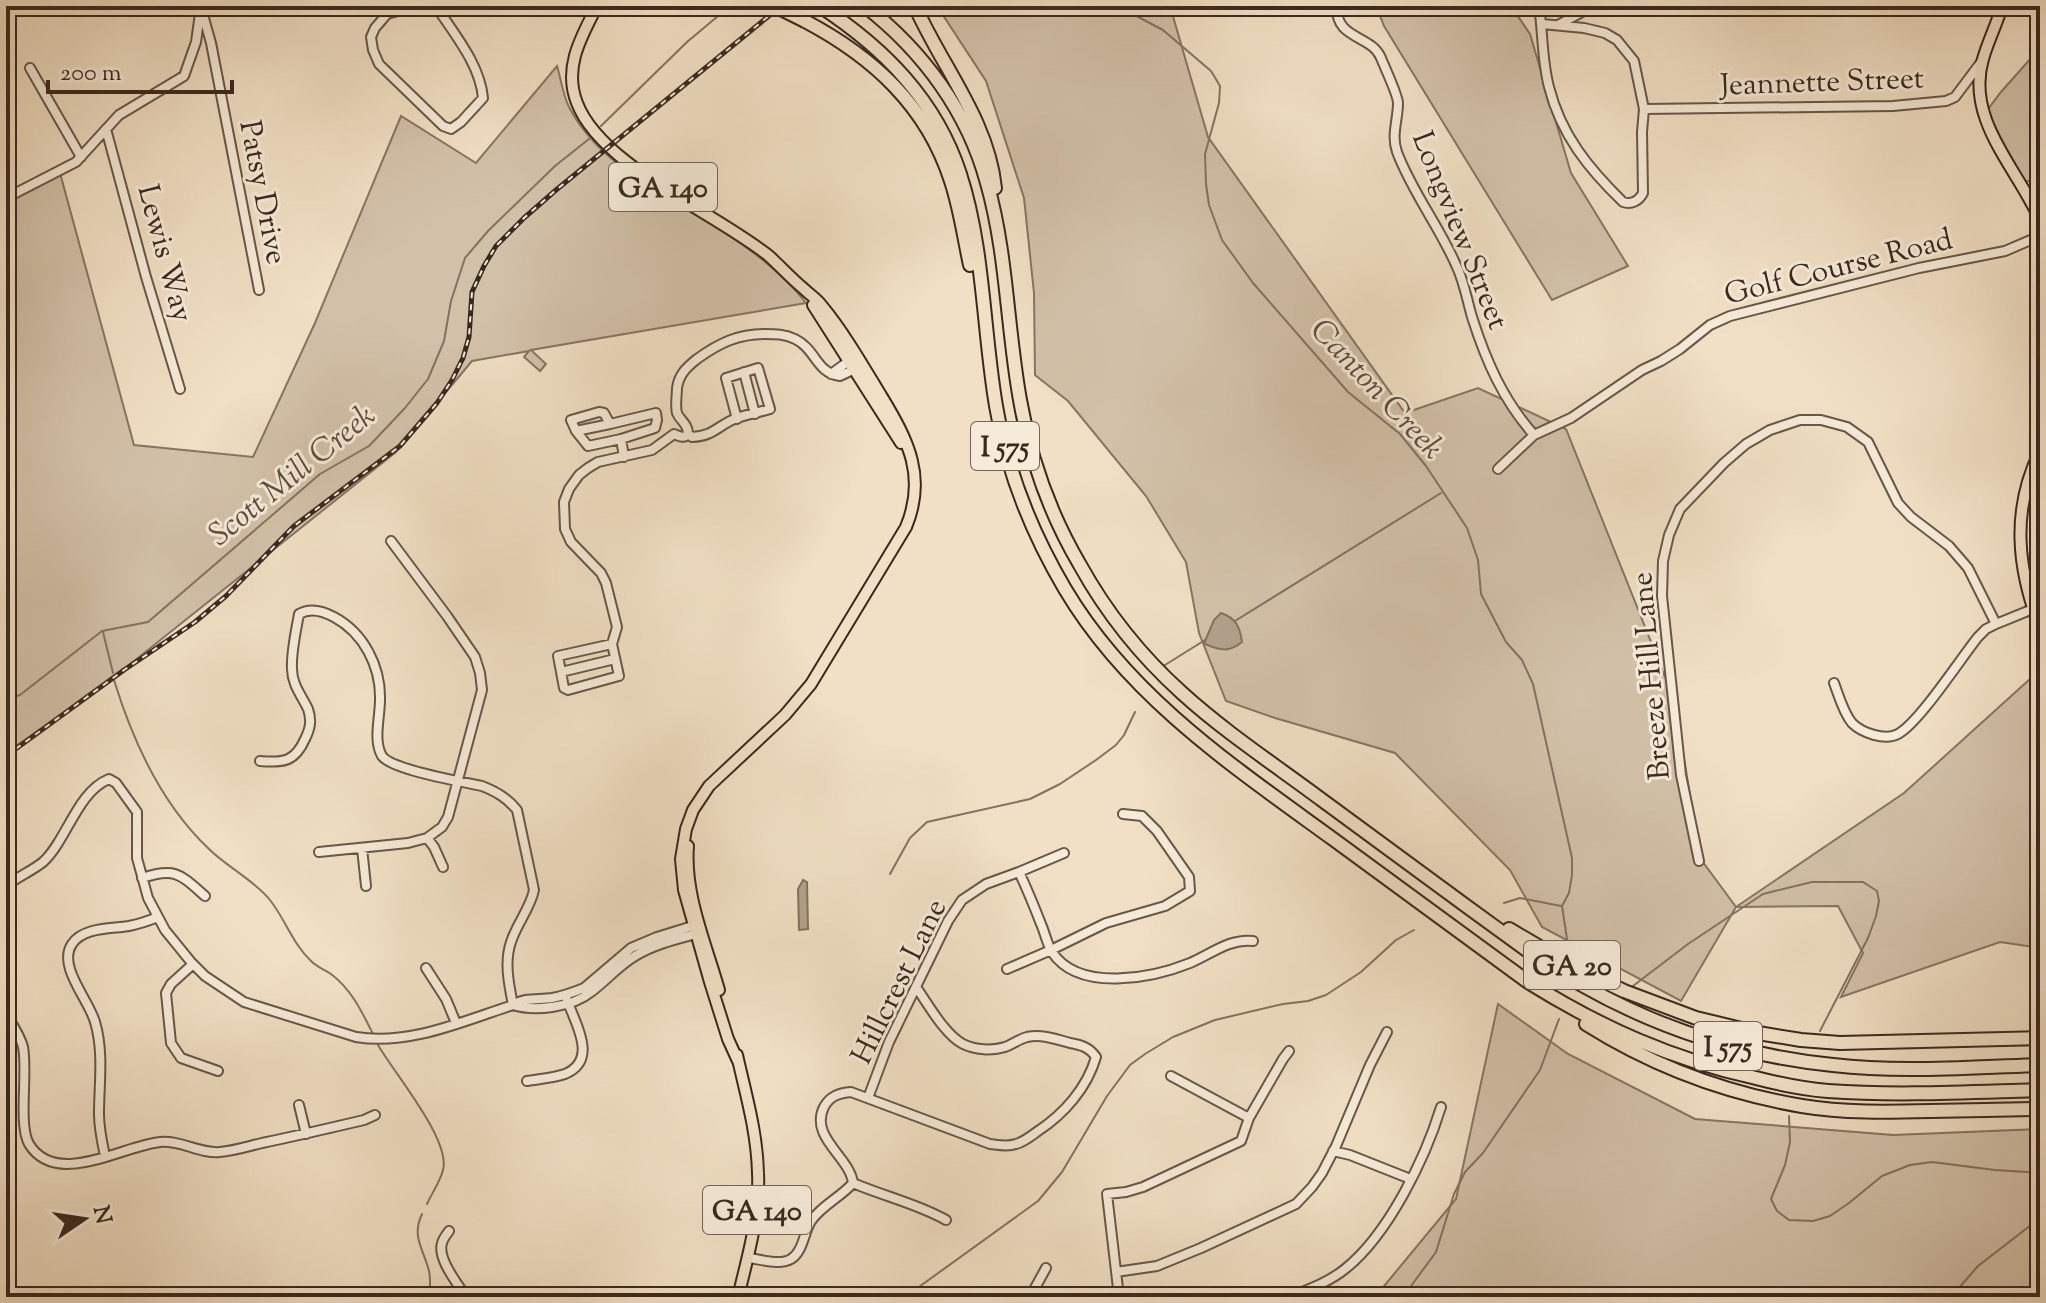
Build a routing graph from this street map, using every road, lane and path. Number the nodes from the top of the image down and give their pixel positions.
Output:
1 (416, 6) edge
2 (436, 6) edge
3 (597, 6) edge
4 (775, 6) edge
5 (820, 6) edge
6 (865, 6) edge
7 (915, 6) edge
8 (1337, 6) edge
9 (1539, 6) edge
10 (1593, 6) edge
11 (2002, 6) edge
12 (201, 8) edge
13 (1542, 24) junction
14 (1557, 26) junction
15 (1982, 61) junction
16 (30, 68) dead end
17 (1644, 109) junction
18 (106, 129) junction
19 (81, 157) junction
20 (6, 198) edge
21 (2039, 216) edge
22 (2040, 236) edge
23 (999, 243) junction
24 (259, 290) dead end
25 (988, 349) junction
26 (856, 362) junction
27 (744, 372) junction
28 (180, 389) dead end
29 (677, 413) junction
30 (755, 414) junction
31 (737, 419) junction
32 (610, 424) junction
33 (576, 431) junction
34 (674, 434) junction
35 (688, 434) junction
36 (1534, 435) junction
37 (621, 439) junction
38 (2040, 451) edge
39 (624, 457) junction
40 (1498, 469) dead end
41 (2040, 494) edge
42 (391, 541) dead end
43 (2040, 550) edge
44 (2037, 608) edge
45 (1996, 624) junction
46 (2040, 628) edge
47 (612, 644) junction
48 (615, 659) junction
49 (561, 672) junction
50 (1834, 683) dead end
51 (260, 761) dead end
52 (458, 781) junction
53 (1123, 814) dead end
54 (427, 838) junction
55 (362, 848) junction
56 (319, 852) dead end
57 (1064, 853) dead end
58 (1699, 861) dead end
59 (443, 867) dead end
60 (1019, 872) junction
61 (142, 878) junction
62 (6, 886) edge
63 (366, 886) dead end
64 (205, 896) dead end
65 (1455, 898) junction
66 (158, 917) junction
67 (697, 929) junction
68 (1253, 941) dead end
69 (1051, 950) junction
70 (193, 964) junction
71 (426, 968) dead end
72 (1007, 969) dead end
73 (1528, 982) junction
74 (916, 987) junction
75 (567, 999) junction
76 (513, 1005) junction
77 (6, 1014) edge
78 (456, 1023) junction
79 (1387, 1032) dead end
80 (2040, 1038) edge
81 (1289, 1051) dead end
82 (2040, 1065) edge
83 (218, 1071) dead end
84 (1171, 1076) dead end
85 (527, 1081) dead end
86 (2040, 1090) edge
87 (868, 1098) junction
88 (299, 1105) dead end
89 (1441, 1107) dead end
90 (2040, 1110) edge
91 (375, 1115) dead end
92 (1249, 1118) junction
93 (306, 1134) junction
94 (1333, 1151) junction
95 (105, 1156) junction
96 (1409, 1181) junction
97 (853, 1183) junction
98 (946, 1220) dead end
99 (449, 1231) dead end
100 (748, 1258) junction
101 (1046, 1268) dead end
102 (1116, 1272) junction
103 (466, 1297) edge
104 (738, 1297) edge
105 (1030, 1297) edge
106 (1119, 1297) edge
107 (1290, 1297) edge

1 - 2 street
3 - 26 main road, GA 140
4 - 25 highway, bridge
5 - 25 highway, I 575
6 - 23 highway, I 575
7 - 23 highway
8 - 36 street, Longview Street
9 - 13 street
10 - 14 street
11 - 15 main road
12 - 18 street
12 - 24 street, Patsy Drive
13 - 14 street
13 - 17 street
14 - 17 street
15 - 17 street, Jeannette Street
15 - 21 main road
16 - 19 street
18 - 19 street
18 - 28 street, Lewis Way
19 - 20 street
22 - 36 street, Golf Course Road
23 - 65 highway, I 575
25 - 73 highway, I 575
26 - 29 street
26 - 67 main road, GA 140
27 - 30 street
27 - 30 street
27 - 31 street
29 - 34 street
29 - 35 street
30 - 31 street
31 - 35 street
32 - 33 street
32 - 33 street
32 - 37 street
33 - 37 street
34 - 35 street
34 - 39 street
36 - 40 street, Golf Course Road
37 - 39 street
38 - 44 main road
39 - 47 street
41 - 43 main road
42 - 52 street
44 - 45 street
44 - 46 main road
45 - 50 street
45 - 58 street, Breeze Hill Lane
47 - 48 street
47 - 49 street
48 - 49 street
48 - 49 street
51 - 52 street
52 - 54 street
52 - 76 street
53 - 69 street
54 - 55 street
54 - 59 street
55 - 56 street
55 - 63 street
57 - 60 street, Hillcrest Lane
60 - 69 street
60 - 74 street, Hillcrest Lane
61 - 62 street
61 - 64 street
61 - 66 street
65 - 80 highway, GA 20
65 - 82 highway, I 575
66 - 70 street
66 - 95 street
67 - 75 street
67 - 100 main road, GA 140
68 - 69 street
69 - 72 street
70 - 78 street
70 - 83 street
71 - 78 street
73 - 86 highway, I 575
73 - 90 highway, GA 20
74 - 87 street, Hillcrest Lane
74 - 87 street
75 - 76 street
75 - 85 street
76 - 78 street
77 - 95 street
79 - 94 street
81 - 92 street
84 - 92 street
87 - 97 street
88 - 93 street
89 - 96 street
91 - 93 street
92 - 102 street
93 - 95 street
94 - 96 street
94 - 102 street
96 - 107 street
97 - 98 street
97 - 100 street
99 - 103 street
100 - 104 main road, GA 140
101 - 105 street
102 - 106 street

